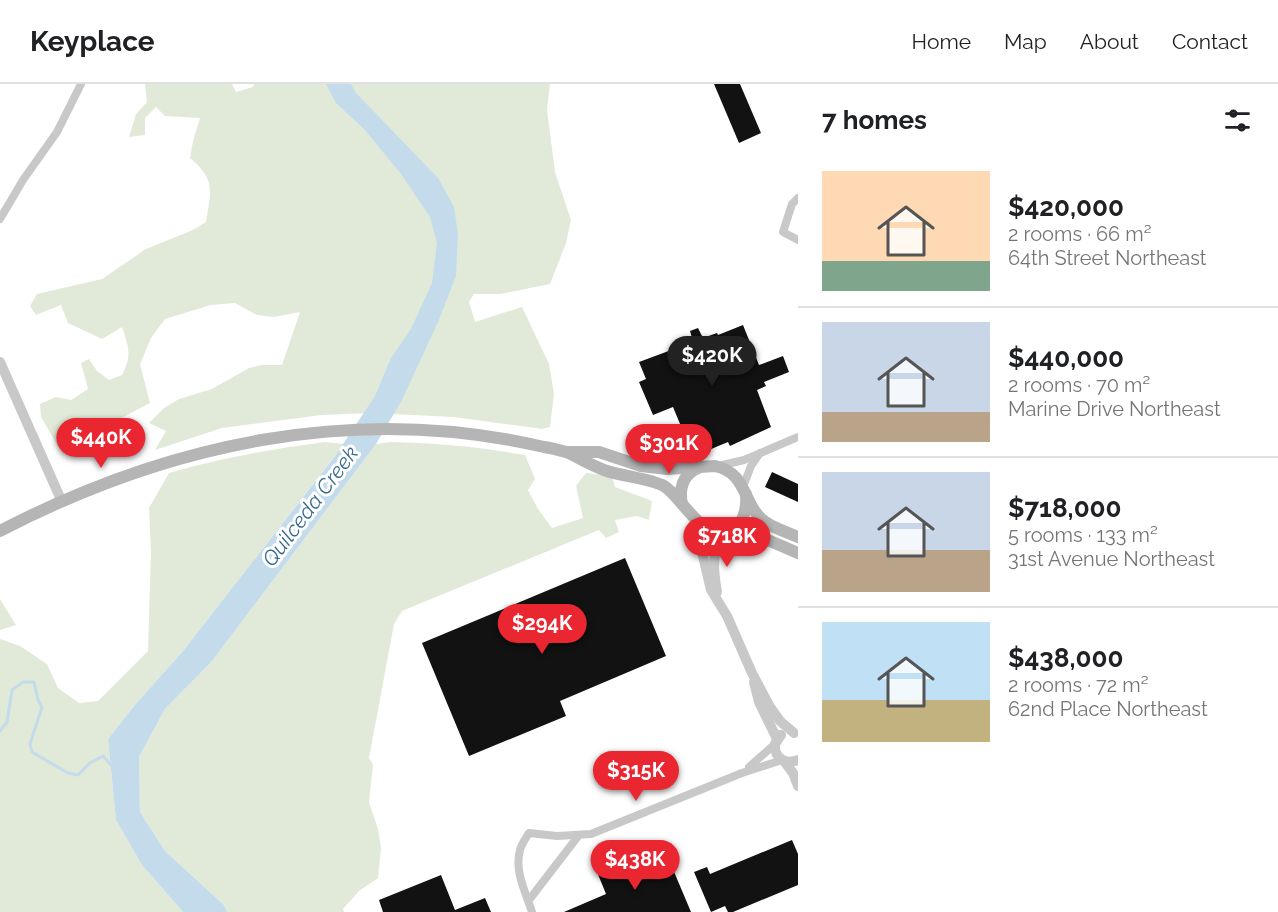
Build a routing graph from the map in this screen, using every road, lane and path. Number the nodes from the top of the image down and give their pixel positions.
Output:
1 (81, 84) edge
2 (798, 198) edge
3 (0, 219) edge
4 (798, 240) edge
5 (0, 362) edge
6 (798, 438) edge
7 (565, 452) junction
8 (760, 453) junction
9 (715, 466) junction
10 (699, 467) junction
11 (745, 491) junction
12 (62, 502) junction
13 (682, 504) junction
14 (694, 519) junction
15 (728, 530) junction
16 (0, 531) edge
17 (798, 537) edge
18 (798, 553) edge
19 (719, 601) junction
20 (752, 673) junction
21 (796, 734) edge
22 (776, 741) junction
23 (783, 760) junction
24 (798, 760) edge
25 (742, 773) junction
26 (798, 786) edge
27 (579, 834) junction
28 (529, 900) junction
29 (532, 912) edge

1 - 3 street
2 - 4 street
5 - 12 street
6 - 8 street
7 - 10 main road
7 - 12 main road
7 - 13 main road
8 - 9 street
8 - 11 street
9 - 10 main road
9 - 11 main road
10 - 13 main road
11 - 15 main road
11 - 17 main road
12 - 16 main road
13 - 14 main road
14 - 15 main road
14 - 19 street
15 - 18 main road
15 - 19 street
19 - 20 street
20 - 21 street
20 - 22 street
21 - 22 street
22 - 23 street
22 - 25 street
23 - 24 street
23 - 25 street
23 - 26 street
25 - 27 street
27 - 28 street
27 - 28 street
28 - 29 street

